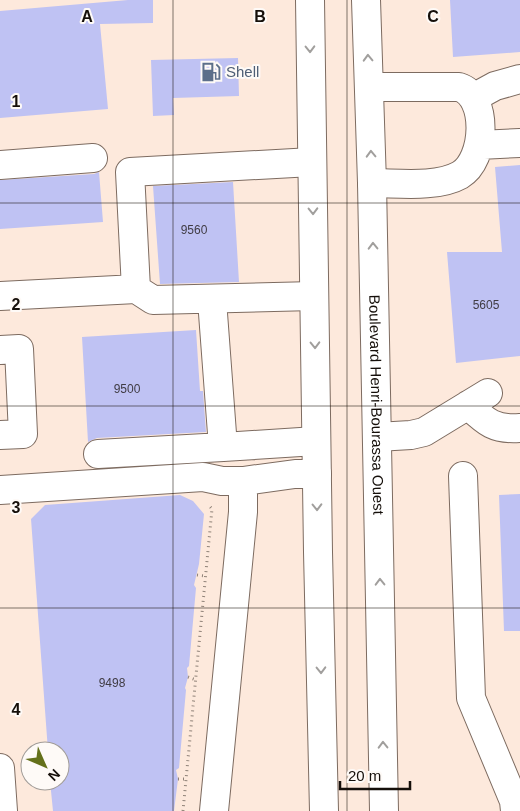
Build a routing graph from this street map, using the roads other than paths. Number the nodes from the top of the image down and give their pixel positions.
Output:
1 (310, 0) edge
2 (366, 0) edge
3 (520, 79) edge
4 (369, 87) junction
5 (473, 98) junction
6 (520, 143) edge
7 (479, 145) junction
8 (93, 158) dead end
9 (312, 162) junction
10 (0, 165) edge
11 (372, 183) junction
12 (136, 289) junction
13 (0, 296) edge
14 (314, 296) junction
15 (212, 300) junction
16 (0, 350) edge
17 (520, 428) edge
18 (0, 435) edge
19 (377, 437) junction
20 (316, 441) junction
21 (222, 447) junction
22 (98, 454) dead end
23 (317, 474) junction
24 (463, 476) dead end
25 (243, 481) junction
26 (0, 490) edge
27 (0, 768) edge
28 (3, 811) edge
29 (214, 811) edge
30 (324, 811) edge
31 (384, 811) edge
32 (515, 811) edge

1 -> 9 main road
4 -> 2 main road, Boulevard Henri-Bourassa Ouest
3 - 5 main road
4 - 5 main road
11 -> 4 main road, Boulevard Henri-Bourassa Ouest
5 - 7 main road
6 - 7 main road
7 - 11 main road
8 - 10 main road
9 - 12 main road
9 -> 14 main road
19 -> 11 main road, Boulevard Henri-Bourassa Ouest
12 - 13 main road
12 - 15 main road
14 - 15 main road
14 -> 20 main road
15 - 21 main road
16 - 18 main road
17 - 19 main road
31 -> 19 main road, Boulevard Henri-Bourassa Ouest
20 - 21 main road
20 - 23 main road
21 - 22 main road
23 - 25 main road
23 -> 30 main road
24 - 32 main road
25 - 26 main road
25 - 29 main road
27 - 28 main road

